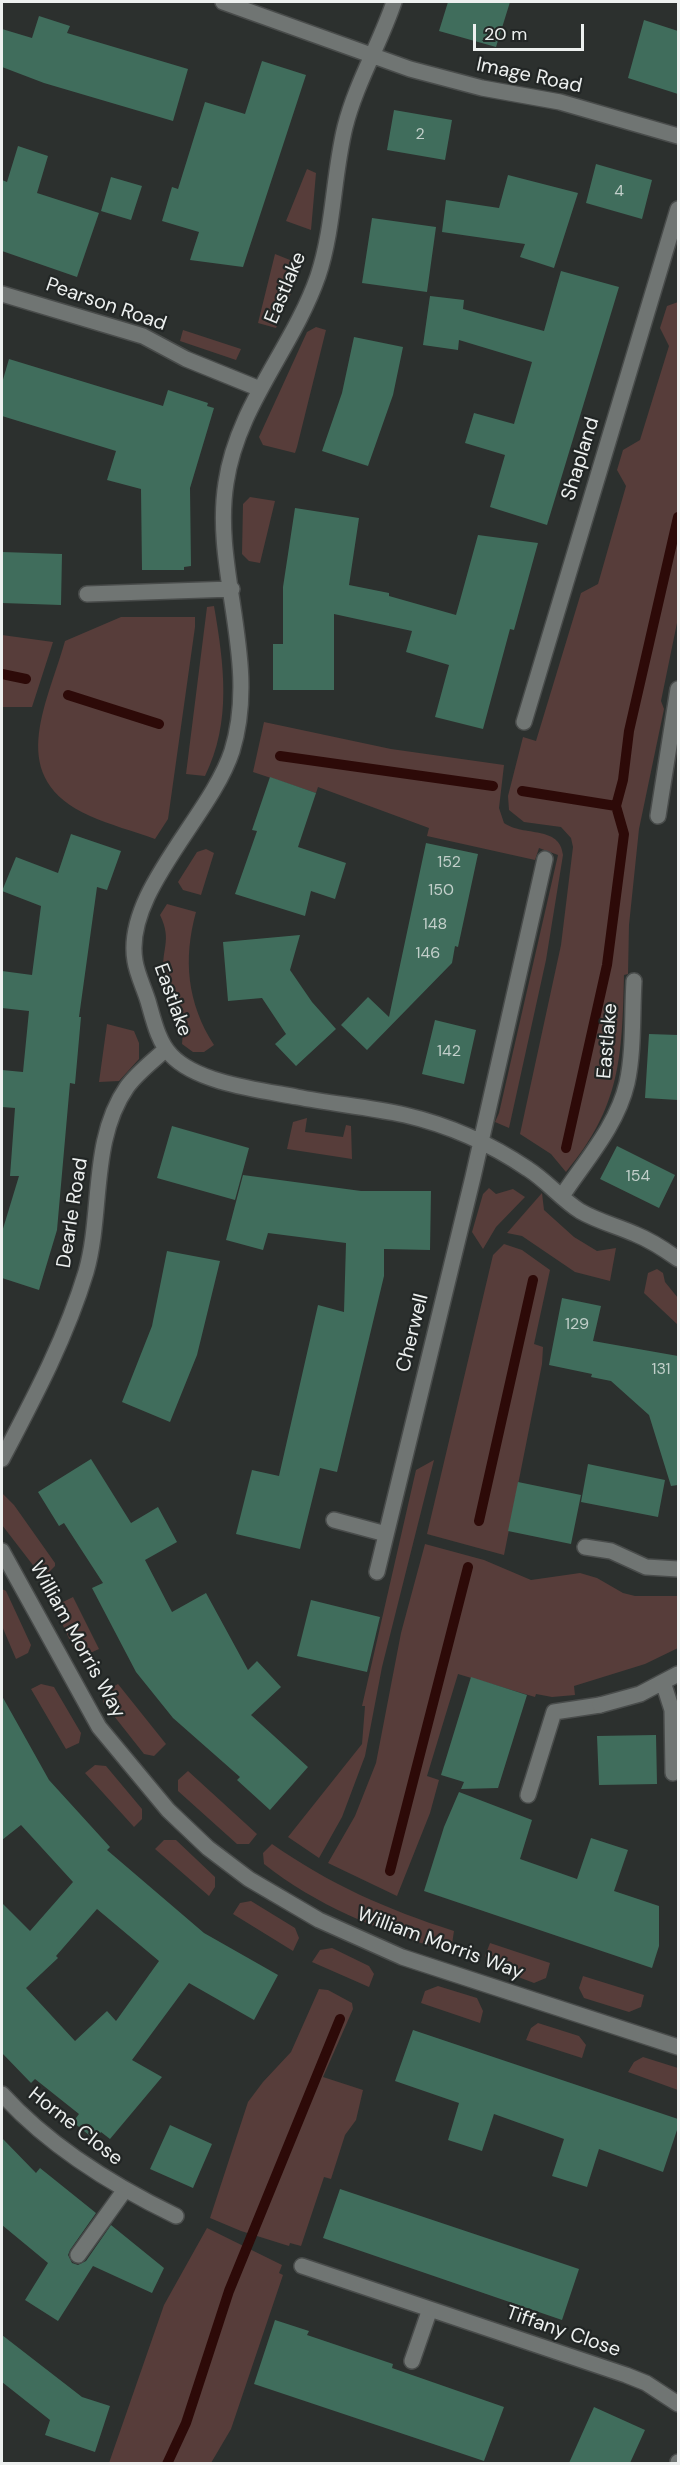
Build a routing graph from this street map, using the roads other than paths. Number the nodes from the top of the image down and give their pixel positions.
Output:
1 (223, 2) edge
2 (394, 2) edge
3 (371, 56) junction
4 (678, 136) edge
5 (678, 209) edge
6 (2, 294) edge
7 (260, 388) junction
8 (232, 589) junction
9 (87, 594) dead end
10 (678, 689) edge
11 (524, 722) dead end
12 (658, 816) dead end
13 (545, 859) dead end
14 (634, 981) dead end
15 (166, 1049) junction
16 (480, 1143) junction
17 (562, 1196) junction
18 (678, 1259) edge
19 (2, 1459) edge
20 (334, 1521) dead end
21 (386, 1534) junction
22 (585, 1547) dead end
23 (2, 1551) edge
24 (678, 1569) edge
25 (377, 1572) dead end
26 (678, 1674) edge
27 (663, 1682) junction
28 (673, 1773) dead end
29 (528, 1795) dead end
30 (678, 2047) edge
31 (2, 2094) edge
32 (124, 2191) junction
33 (176, 2216) dead end
34 (78, 2255) dead end
35 (302, 2266) dead end
36 (430, 2309) junction
37 (412, 2361) dead end
38 (678, 2404) edge

1 - 3 street, Image Road
2 - 3 street, Eastlake
3 - 4 street, Image Road
3 - 7 street, Eastlake
5 - 11 street, Shapland
6 - 7 street, Pearson Road
7 - 8 street, Eastlake
8 - 9 street
8 - 15 street, Eastlake
10 - 12 street
13 - 16 street
14 - 17 street, Eastlake
15 - 16 street, Eastlake
15 - 19 street, Dearle Road
16 - 17 street, Eastlake
16 - 21 street, Cherwell
17 - 18 street, Eastlake
20 - 21 street
21 - 25 street, Cherwell
22 - 24 street
23 - 30 street, William Morris Way
26 - 27 street
27 - 28 street
27 - 29 street
31 - 32 street, Horne Close
32 - 33 street, Horne Close
32 - 34 street, Horne Close
35 - 36 street, Tiffany Close
36 - 37 street
36 - 38 street, Tiffany Close

